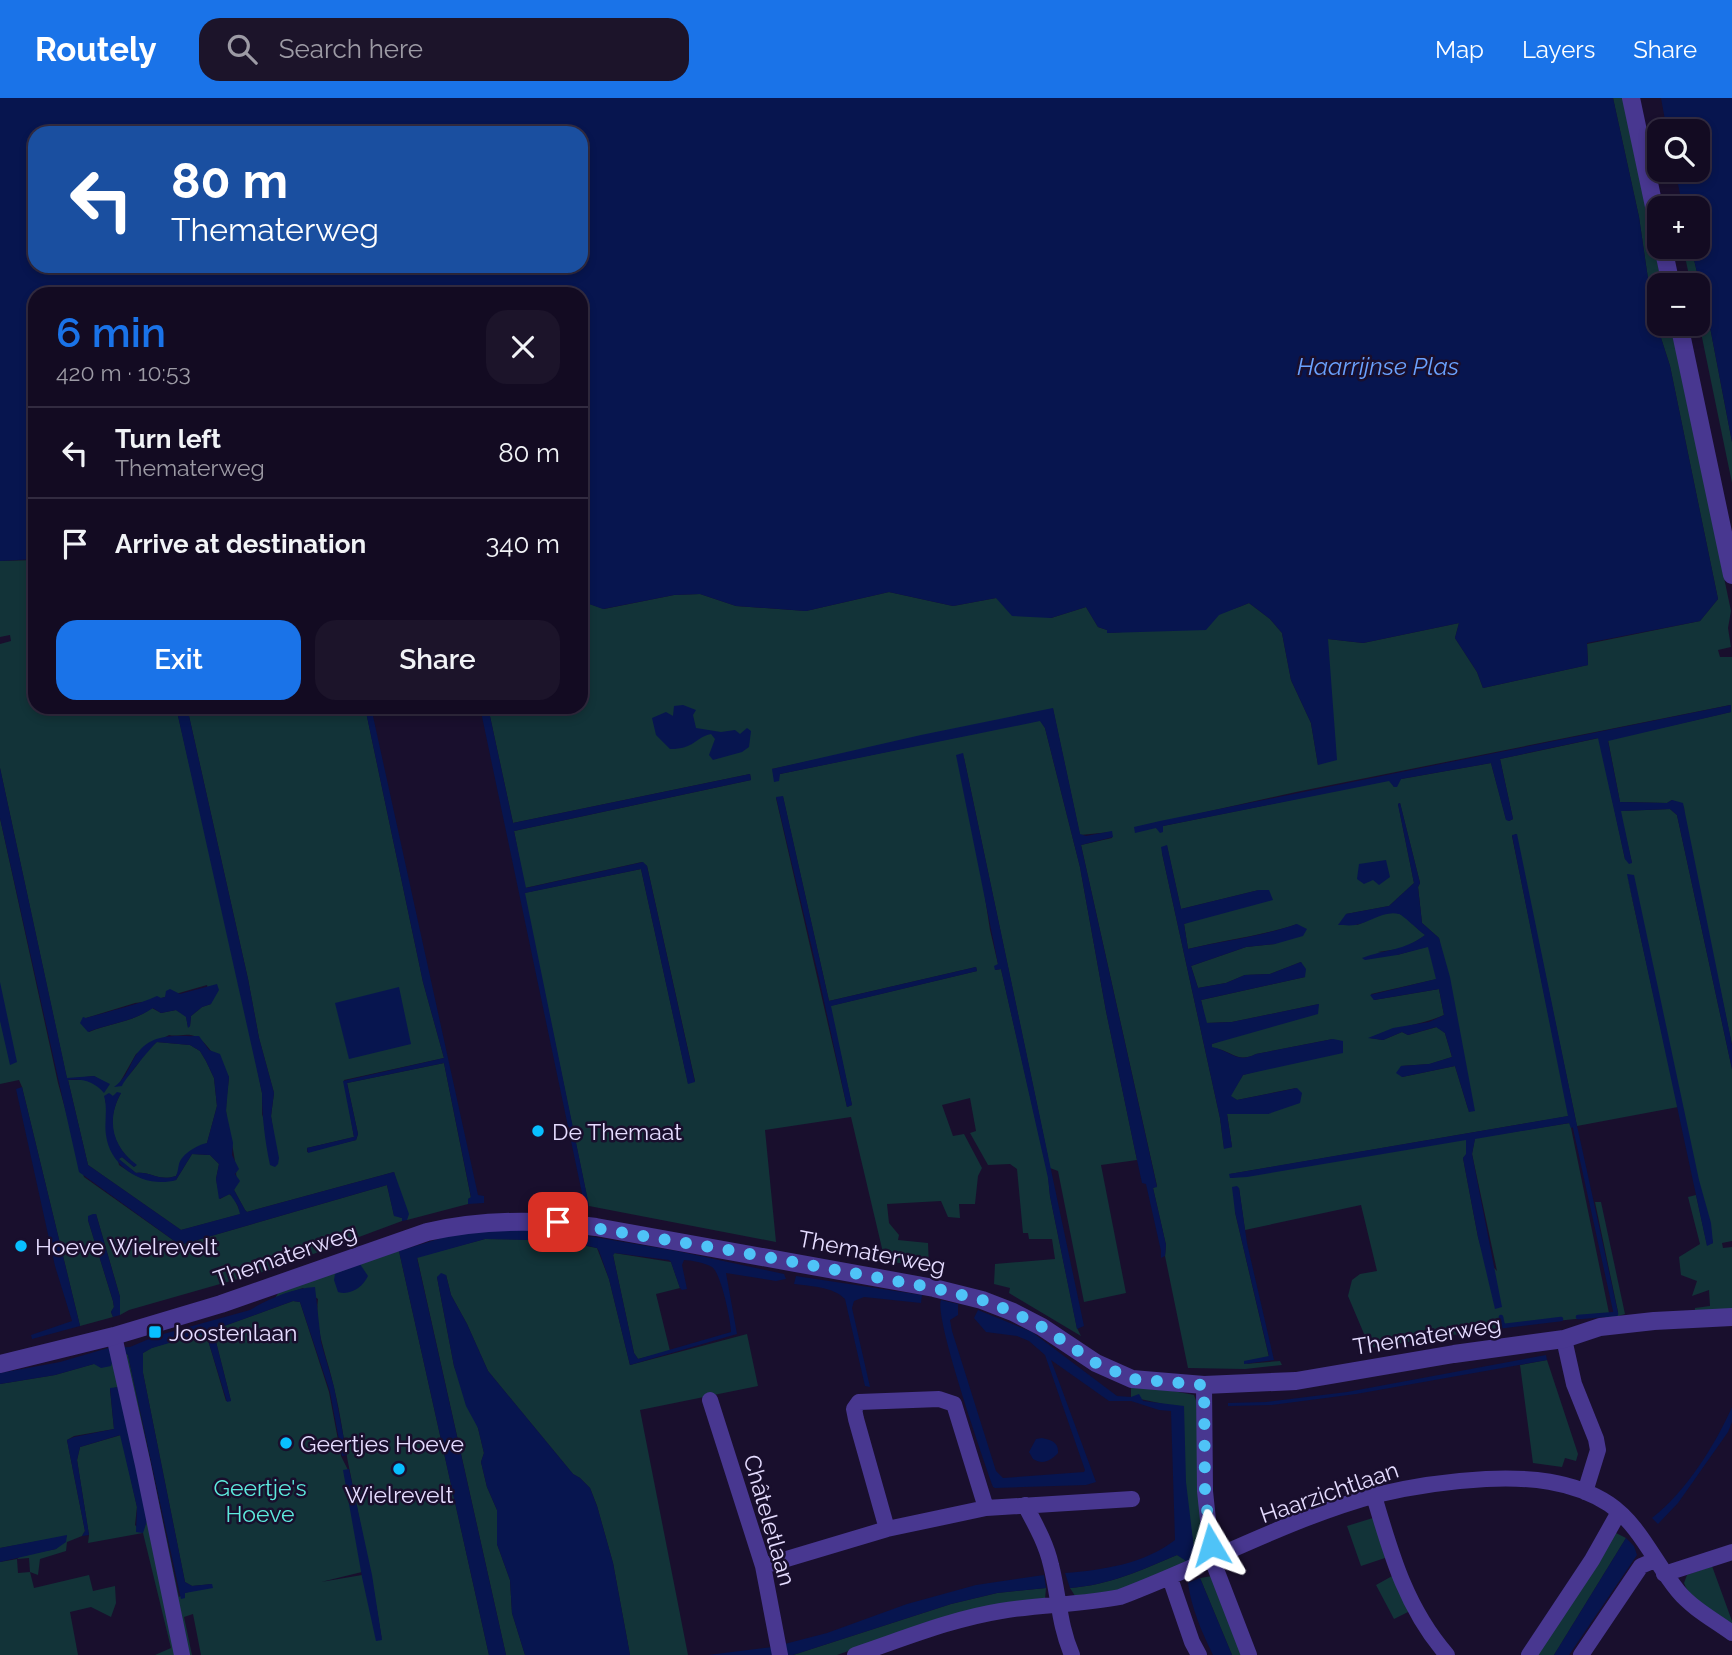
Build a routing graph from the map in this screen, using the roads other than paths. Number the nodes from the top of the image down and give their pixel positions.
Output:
1 (1631, 98) edge
2 (1652, 196) edge
3 (1682, 336) edge
4 (1732, 575) edge
5 (1732, 1317) edge
6 (1564, 1339) junction
7 (117, 1348) junction
8 (0, 1364) edge
9 (1204, 1385) junction
10 (710, 1399) dead end
11 (1586, 1492) junction
12 (1374, 1496) junction
13 (1132, 1499) dead end
14 (1025, 1505) junction
15 (986, 1508) junction
16 (1619, 1512) junction
17 (887, 1529) junction
18 (1732, 1552) edge
19 (1212, 1559) junction
20 (763, 1566) junction
21 (1660, 1567) junction
22 (1170, 1578) junction
23 (1058, 1600) junction
24 (1732, 1633) edge
25 (182, 1655) edge
26 (780, 1655) edge
27 (855, 1655) edge
28 (1072, 1655) edge
29 (1199, 1655) edge
30 (1249, 1655) edge
31 (1447, 1655) edge
32 (1528, 1655) edge
33 (1581, 1655) edge

1 - 2 street
3 - 4 street
5 - 6 street, Thematerweg
6 - 9 street, Thematerweg
6 - 11 street
7 - 8 street, Thematerweg
7 - 9 street, Thematerweg
7 - 25 street
9 - 19 street
10 - 20 street, Châteletlaan
11 - 12 street, Haarzichtlaan
11 - 16 street, Haarzichtlaan
12 - 19 street, Haarzichtlaan
12 - 31 street
13 - 14 street
14 - 15 street
14 - 23 street
15 - 17 street
15 - 17 street
16 - 21 street, Haarzichtlaan
16 - 32 street
17 - 20 street
18 - 21 street
19 - 22 street, Haarzichtlaan
19 - 30 street
20 - 26 street, Châteletlaan
21 - 24 street, Haarzichtlaan
21 - 33 street
22 - 23 street, Haarzichtlaan
22 - 29 street
23 - 27 street, Haarzichtlaan
23 - 28 street

